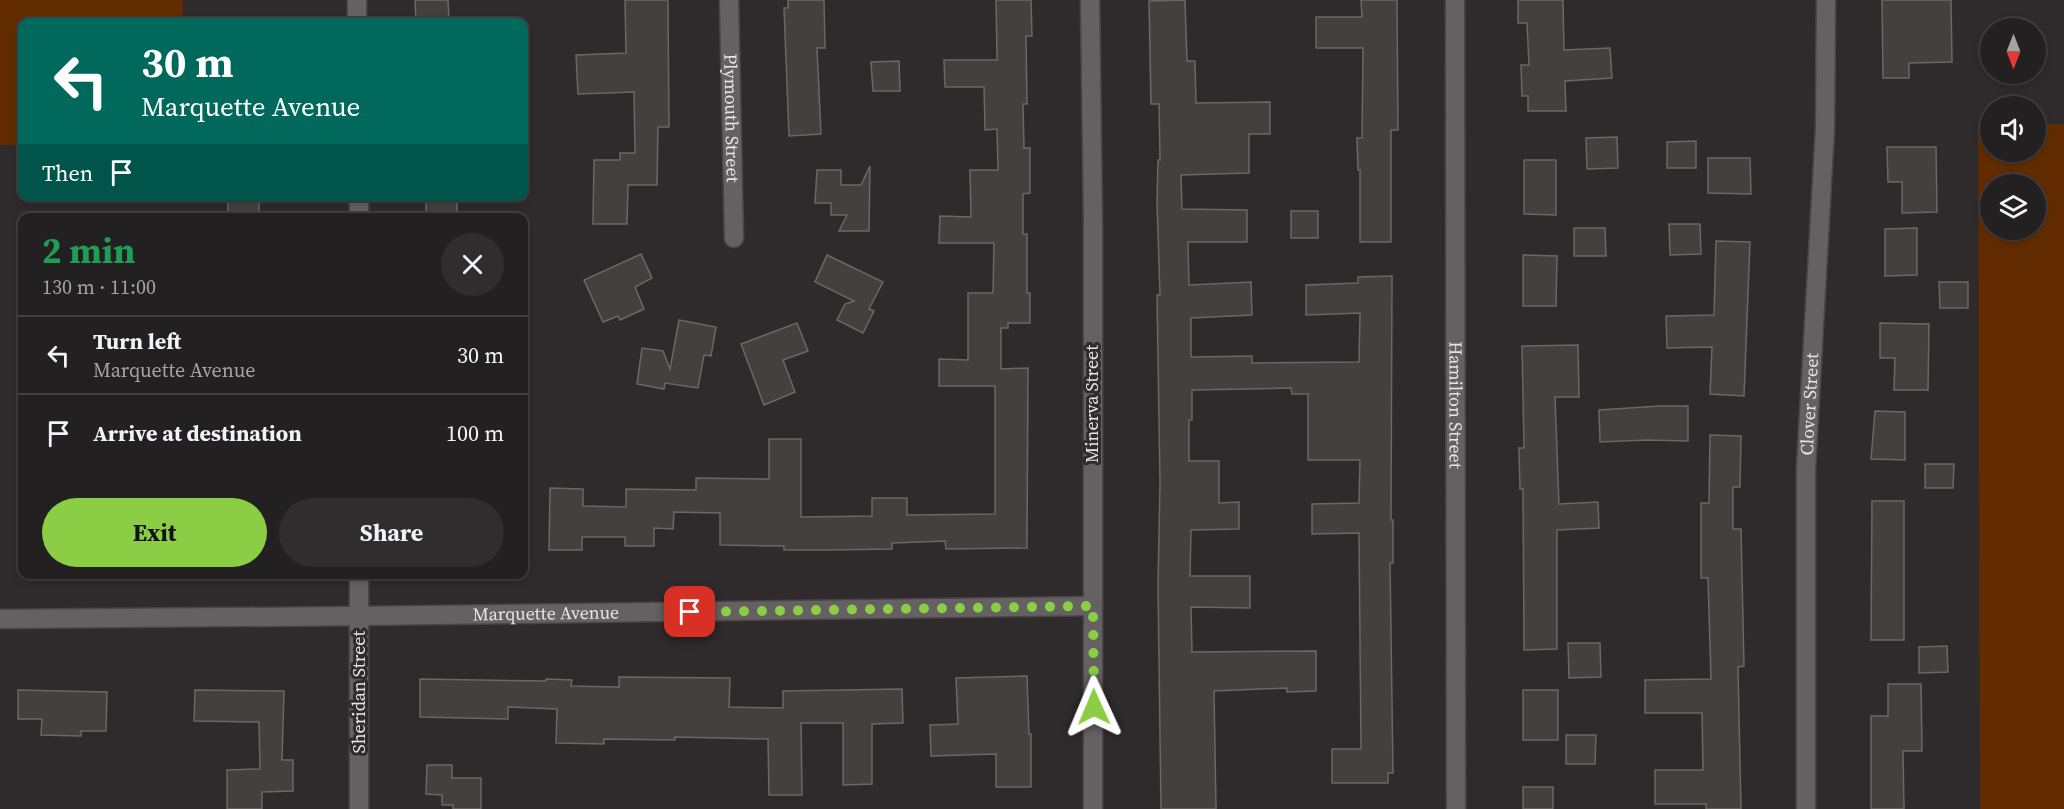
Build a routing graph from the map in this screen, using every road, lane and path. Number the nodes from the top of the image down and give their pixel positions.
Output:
1 (357, 0) edge
2 (729, 0) edge
3 (1090, 0) edge
4 (1455, 0) edge
5 (1826, 0) edge
6 (357, 18) edge
7 (734, 238) dead end
8 (359, 579) edge
9 (1093, 606) junction
10 (359, 616) junction
11 (0, 619) edge
12 (359, 809) edge
13 (1093, 809) edge
14 (1456, 809) edge
15 (1806, 809) edge

1 - 6 street
2 - 7 street, Plymouth Street
3 - 9 street, Minerva Street
4 - 14 street, Hamilton Street
5 - 15 street, Clover Street
8 - 10 street, Sheridan Street
9 - 10 street, Marquette Avenue
9 - 13 street, Minerva Street
10 - 11 street, Marquette Avenue
10 - 12 street, Sheridan Street

